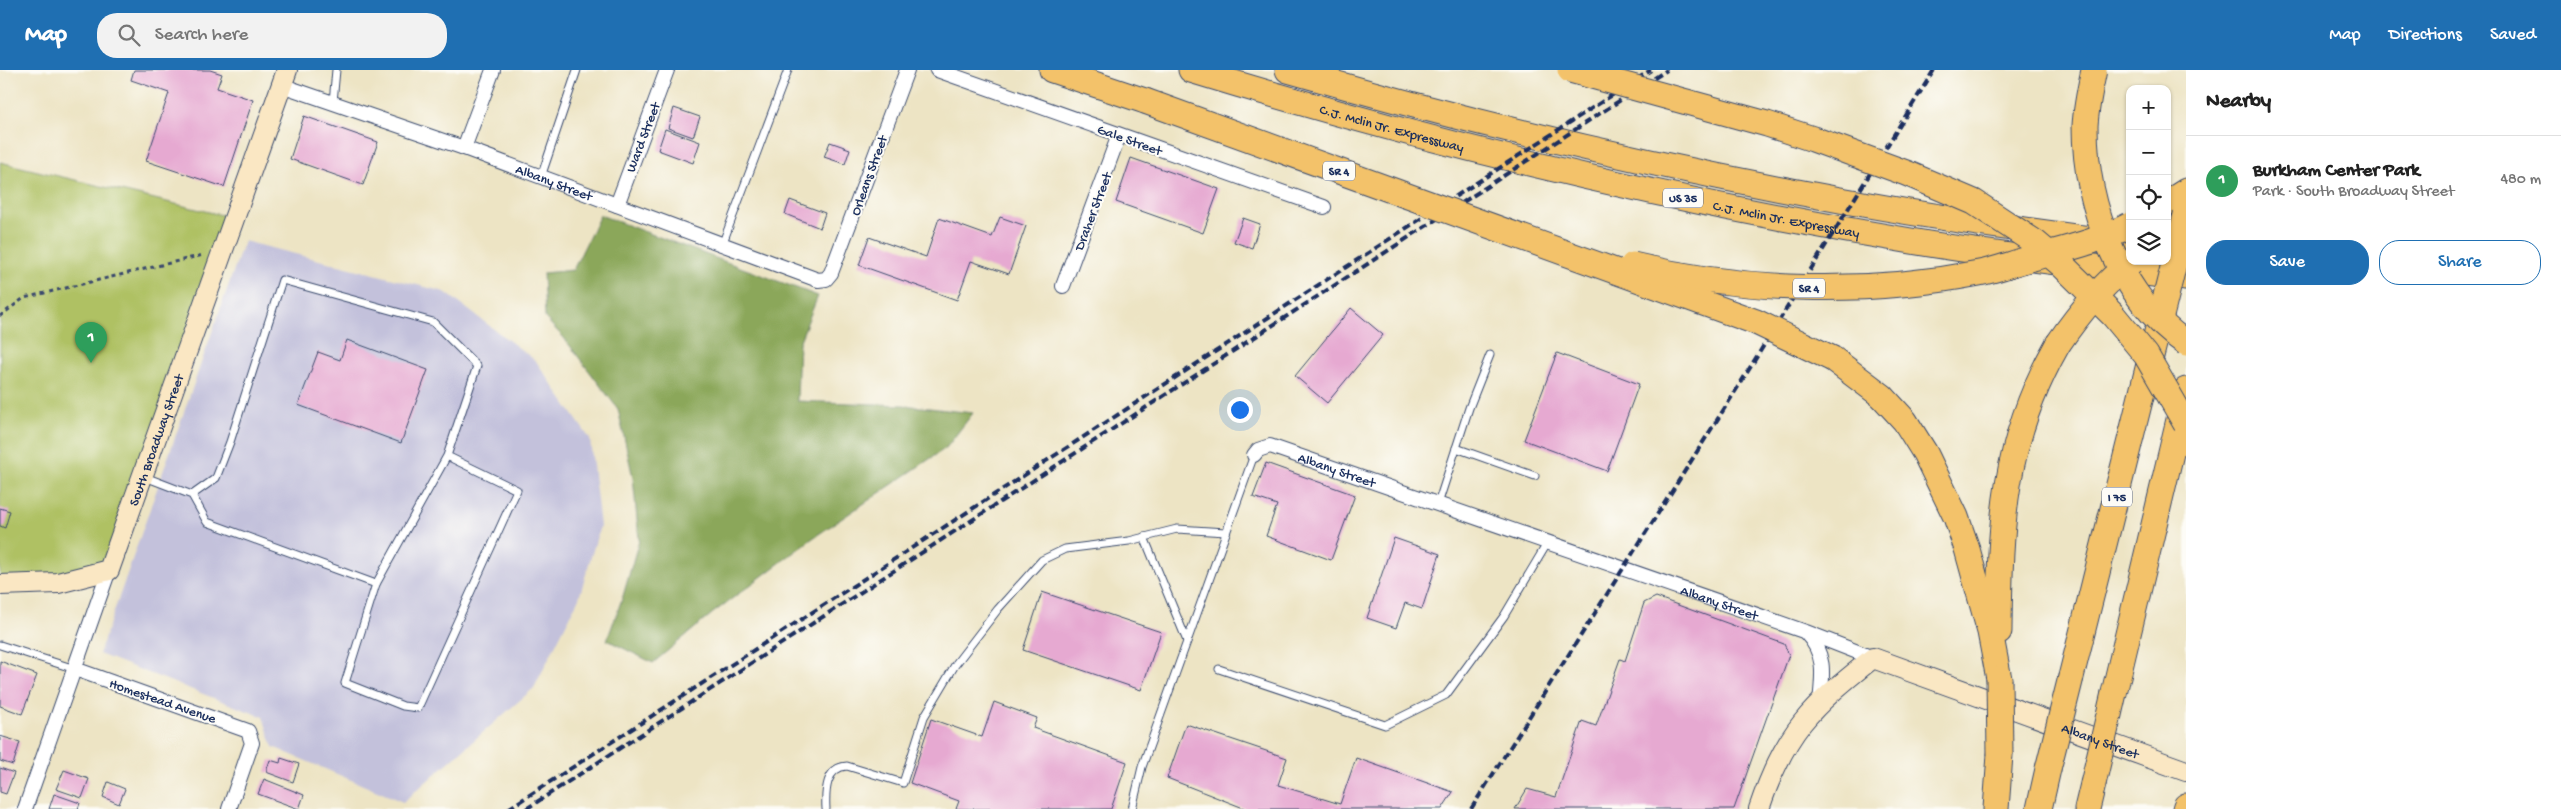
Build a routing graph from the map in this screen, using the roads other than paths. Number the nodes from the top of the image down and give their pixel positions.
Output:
1 (336, 70) edge
2 (493, 70) edge
3 (577, 70) edge
4 (667, 70) edge
5 (788, 70) edge
6 (907, 70) edge
7 (937, 70) edge
8 (1052, 70) edge
9 (1191, 70) edge
10 (1288, 70) edge
11 (1570, 70) edge
12 (2094, 70) edge
13 (284, 78) edge
14 (332, 102) junction
15 (1119, 135) junction
16 (464, 148) junction
17 (541, 177) junction
18 (2186, 191) edge
19 (2171, 200) edge
20 (616, 205) junction
21 (1324, 207) dead end
22 (2186, 215) edge
23 (2186, 223) edge
24 (2126, 227) edge
25 (2171, 232) edge
26 (1532, 240) junction
27 (2126, 243) edge
28 (722, 245) junction
29 (2171, 248) edge
30 (2186, 250) edge
31 (2127, 265) edge
32 (2186, 278) edge
33 (826, 279) joint
34 (1063, 286) dead end
35 (2186, 343) edge
36 (1490, 355) dead end
37 (2186, 390) edge
38 (2186, 424) edge
39 (1456, 448) junction
40 (1254, 455) joint
41 (447, 456) junction
42 (142, 476) junction
43 (1535, 476) dead end
44 (192, 495) junction
45 (1438, 504) junction
46 (1226, 532) junction
47 (1144, 537) junction
48 (1548, 542) junction
49 (109, 570) junction
50 (376, 584) junction
51 (0, 585) edge
52 (1806, 632) junction
53 (1187, 641) junction
54 (0, 644) edge
55 (1873, 658) junction
56 (75, 669) junction
57 (1219, 669) dead end
58 (1999, 679) junction
59 (1820, 702) junction
60 (2186, 771) edge
61 (25, 809) edge
62 (229, 809) edge
63 (826, 809) edge
64 (1132, 809) edge
65 (1759, 809) edge
66 (1996, 809) edge
67 (2039, 809) edge
68 (2087, 809) edge

1 - 14 lane
2 - 16 street
3 - 17 lane
4 - 20 street, Ward Street
5 - 28 lane
6 - 33 street, Orleans Street
7 - 15 street, Gale Street
8 - 26 highway, SR 4, bridge
9 - 32 highway, C.J. Mclin Jr. Expressway / US 35
10 - 27 highway, C.J. Mclin Jr. Expressway / US 35
11 - 38 highway, bridge
12 - 35 highway, bridge
13 - 14 street, Albany Street
13 - 42 street, South Broadway Street
14 - 16 street, Albany Street
15 - 21 street, Gale Street
15 - 34 street, Draher Street
16 - 17 street, Albany Street
17 - 20 street, Albany Street
18 - 19 highway
20 - 28 street, Albany Street
22 - 67 highway, I 75, bridge
23 - 25 highway
24 - 26 highway, SR 4, bridge
26 - 58 highway, bridge
28 - 33 street, Albany Street
29 - 30 highway
31 - 58 highway, bridge
36 - 39 lane
37 - 68 highway, bridge
39 - 43 lane
39 - 45 lane
40 - 45 street, Albany Street
40 - 46 lane
41 - 44 lane
41 - 50 lane
41 - 50 lane
42 - 44 lane
42 - 49 street, South Broadway Street
44 - 50 lane
45 - 48 street, Albany Street
46 - 47 lane
46 - 53 lane
47 - 53 lane
47 - 63 lane
48 - 52 street, Albany Street
48 - 57 lane
49 - 51 street
49 - 56 street, South Broadway Street
52 - 55 street, Albany Street
52 - 59 street
53 - 64 lane
54 - 56 lane
55 - 59 street
55 - 60 street, Albany Street
56 - 61 street, South Broadway Street
56 - 62 street, Homestead Avenue
58 - 66 highway, bridge
59 - 65 street

